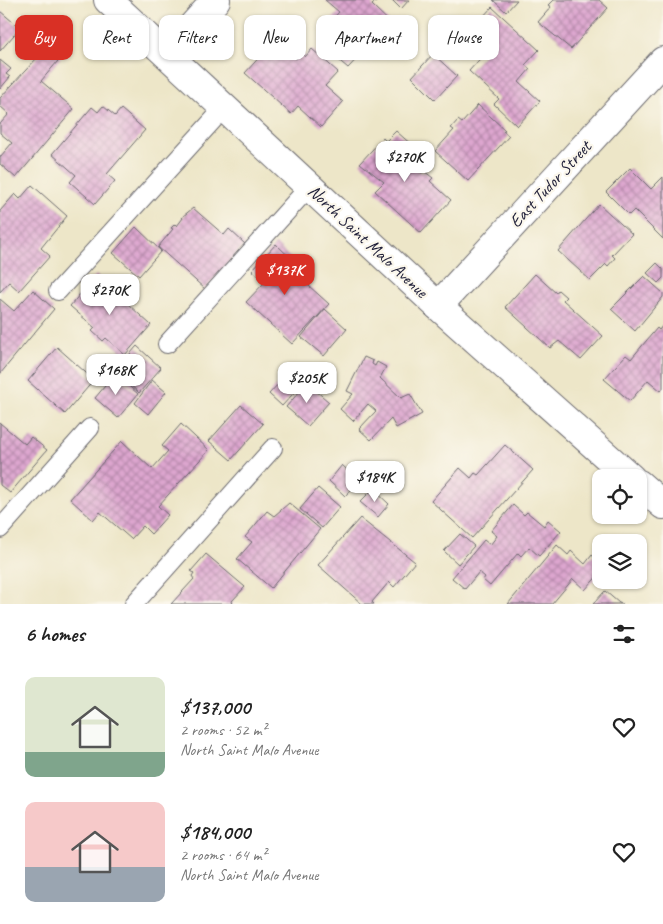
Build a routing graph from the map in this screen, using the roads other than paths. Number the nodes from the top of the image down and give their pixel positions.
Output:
1 (108, 0) edge
2 (216, 0) edge
3 (202, 15) edge
4 (159, 47) edge
5 (174, 60) edge
6 (663, 61) edge
7 (225, 107) junction
8 (309, 186) junction
9 (58, 291) dead end
10 (438, 306) junction
11 (167, 344) dead end
12 (90, 428) dead end
13 (273, 448) dead end
14 (621, 469) edge
15 (647, 491) edge
16 (663, 506) edge
17 (0, 529) edge
18 (134, 604) edge

1 - 4 street, North Saint Malo Avenue
2 - 3 street
5 - 7 street, North Saint Malo Avenue
6 - 10 street, East Tudor Street
7 - 8 street, North Saint Malo Avenue
7 - 9 lane
8 - 10 street, North Saint Malo Avenue
8 - 11 lane
10 - 14 street, North Saint Malo Avenue
12 - 17 lane
13 - 18 lane
15 - 16 street

